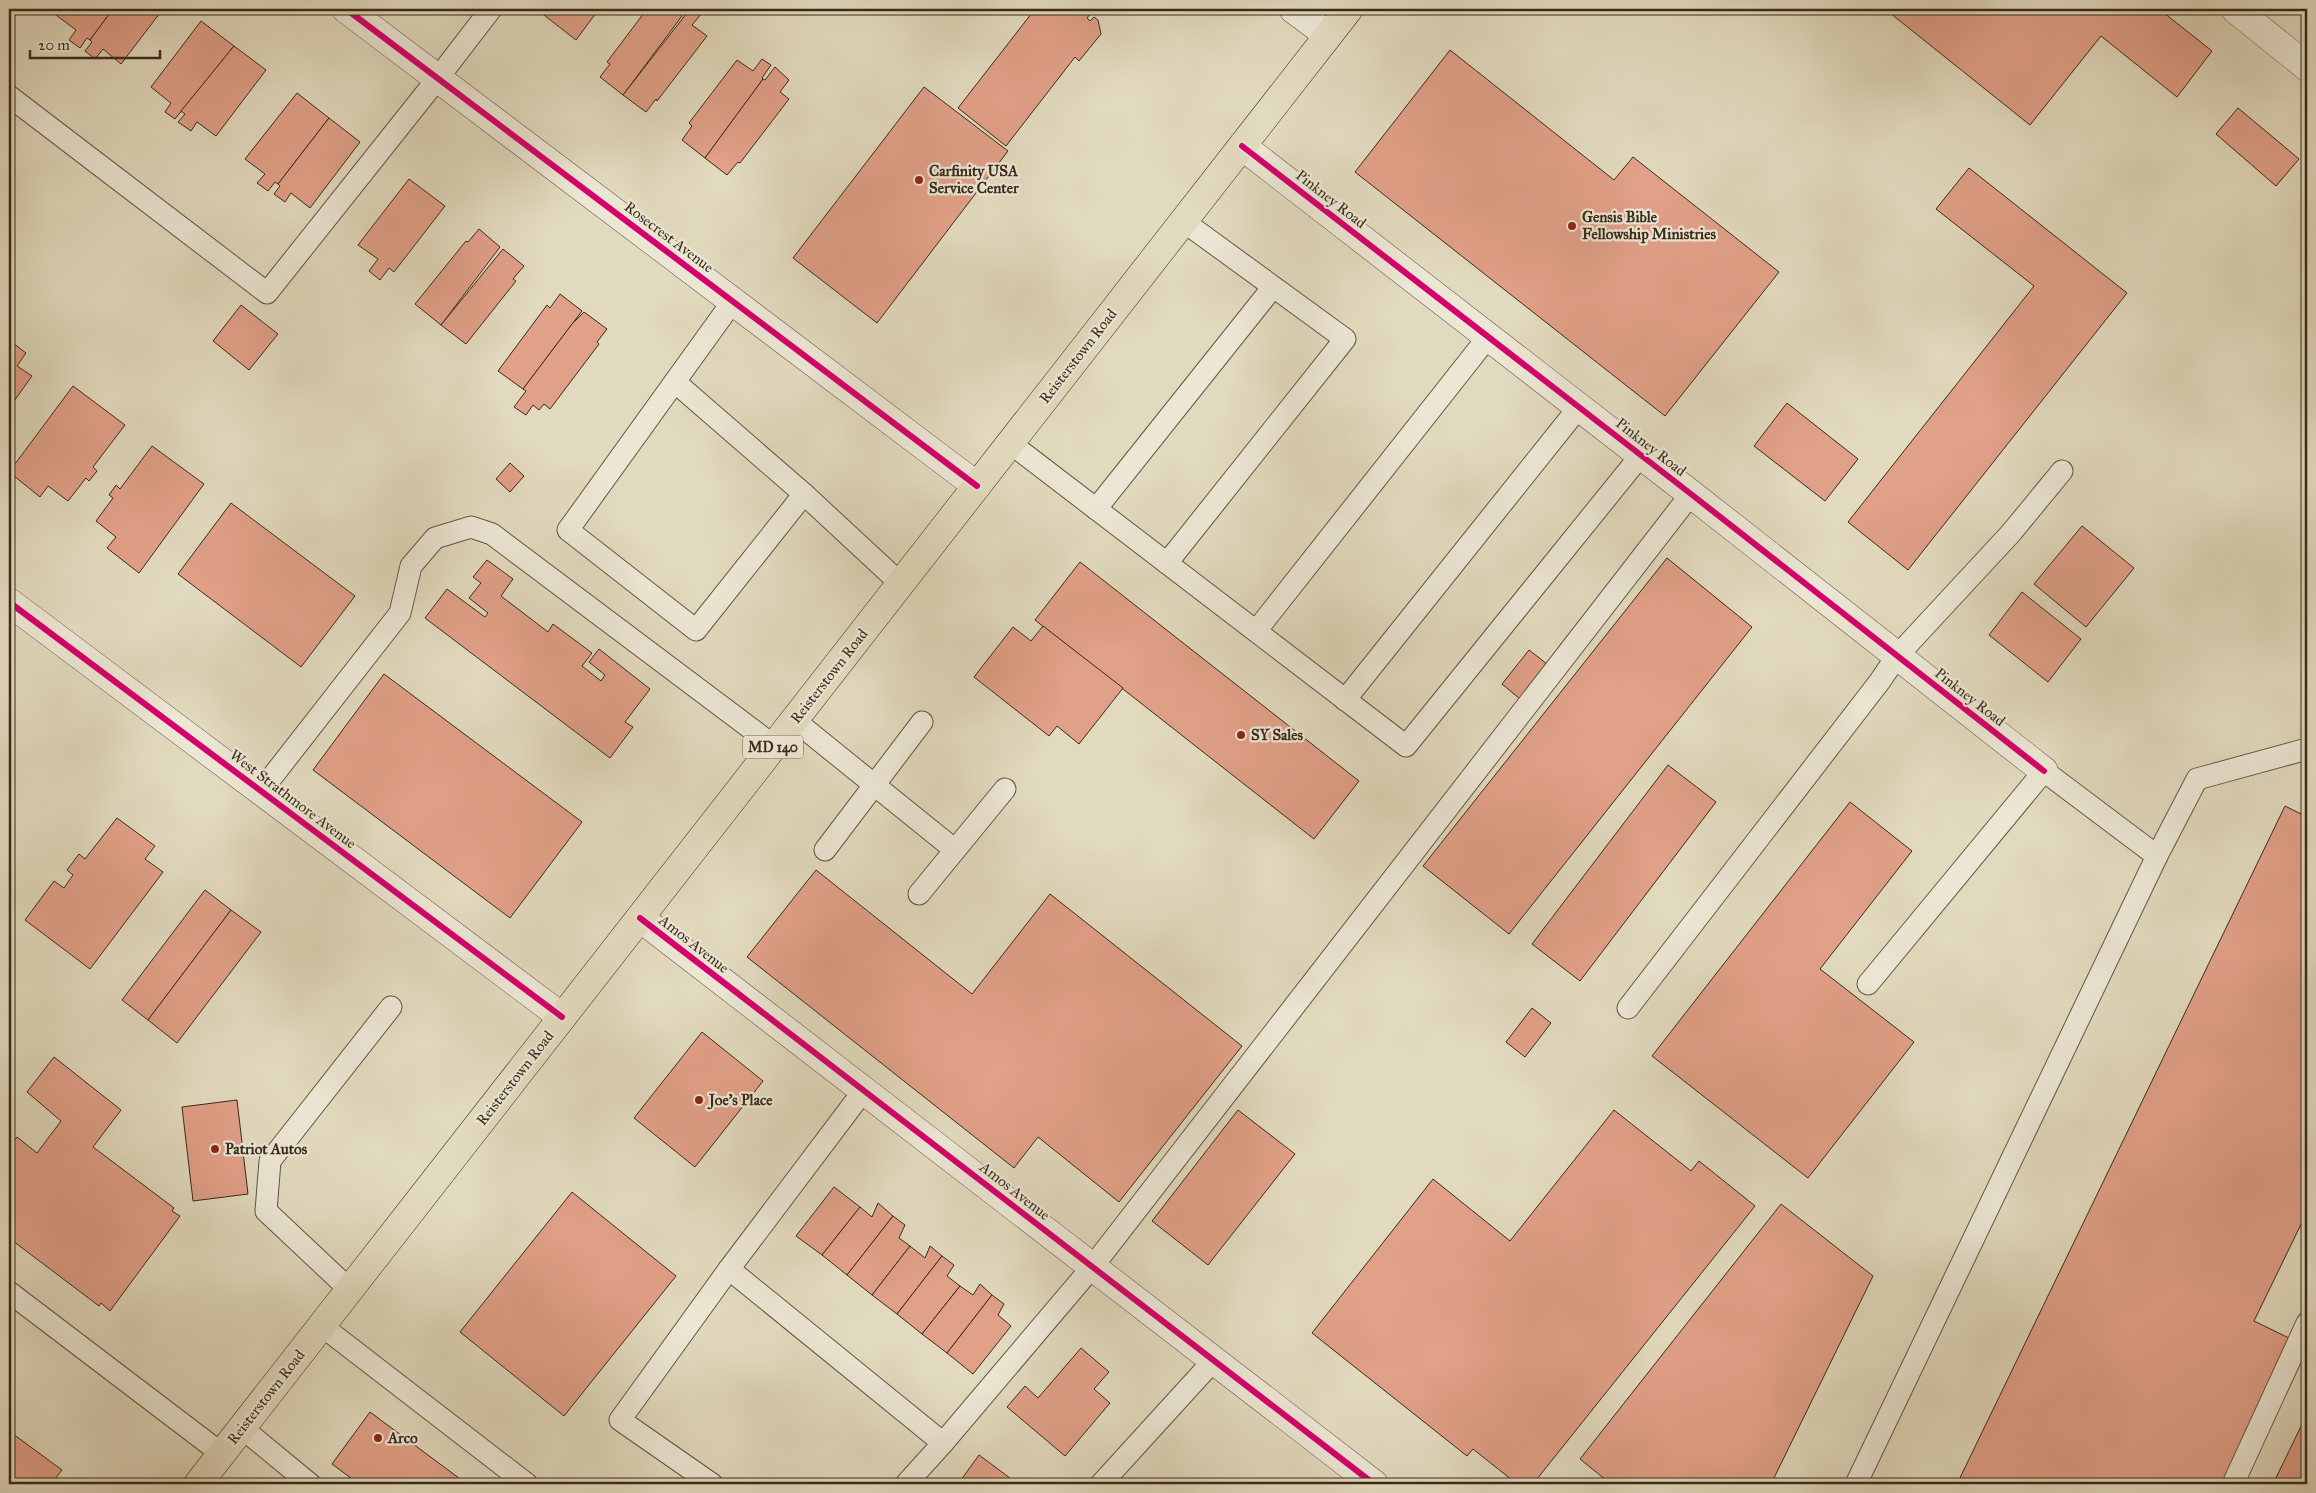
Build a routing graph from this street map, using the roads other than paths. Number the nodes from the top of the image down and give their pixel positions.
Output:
1 (346, 9) edge
2 (491, 9) edge
3 (1293, 9) edge
4 (1349, 9) edge
5 (2235, 9) edge
6 (1328, 35) junction
7 (2307, 67) edge
8 (438, 78) junction
9 (9, 96) edge
10 (1242, 146) junction
11 (1183, 221) junction
12 (1273, 287) junction
13 (733, 301) junction
14 (1488, 337) junction
15 (675, 382) junction
16 (1579, 407) junction
17 (1010, 443) junction
18 (1640, 455) junction
19 (2062, 471) dead end
20 (977, 486) junction
21 (804, 494) junction
22 (1691, 494) junction
23 (1096, 509) junction
24 (1167, 563) junction
25 (900, 584) junction
26 (9, 602) edge
27 (1256, 631) junction
28 (1897, 656) junction
29 (1345, 700) junction
30 (794, 720) junction
31 (922, 722) dead end
32 (774, 746) junction
33 (2307, 749) edge
34 (2044, 770) junction
35 (874, 786) junction
36 (1005, 789) dead end
37 (262, 791) junction
38 (825, 850) dead end
39 (955, 850) junction
40 (2157, 856) junction
41 (919, 894) dead end
42 (640, 918) junction
43 (1868, 984) dead end
44 (391, 1007) dead end
45 (1628, 1008) dead end
46 (562, 1017) junction
47 (864, 1090) junction
48 (1093, 1266) junction
49 (729, 1269) junction
50 (350, 1290) junction
51 (9, 1292) edge
52 (2307, 1324) edge
53 (322, 1326) junction
54 (1214, 1360) junction
55 (242, 1428) junction
56 (943, 1443) junction
57 (222, 1454) junction
58 (198, 1484) edge
59 (310, 1484) edge
60 (527, 1484) edge
61 (712, 1484) edge
62 (906, 1484) edge
63 (1100, 1484) edge
64 (1374, 1484) edge
65 (1856, 1484) edge
66 (2233, 1484) edge

1 - 8 street, Rosecrest Avenue
2 - 8 lane
3 - 6 street
4 - 6 main road, Reisterstown Road / MD 140
5 - 7 street
6 - 10 main road, Reisterstown Road / MD 140
8 - 9 lane
8 - 13 street, Rosecrest Avenue
10 - 11 main road, Reisterstown Road / MD 140
10 - 14 street, Pinkney Road
11 - 12 lane
11 - 17 main road, Reisterstown Road / MD 140
12 - 23 lane
12 - 24 lane
13 - 15 lane
13 - 20 street, Rosecrest Avenue
14 - 16 street, Pinkney Road
14 - 27 lane
15 - 21 lane
15 - 21 lane
16 - 18 street, Pinkney Road
16 - 29 lane
17 - 20 main road, Reisterstown Road / MD 140
17 - 23 lane
18 - 22 street, Pinkney Road
18 - 29 lane
19 - 28 lane
20 - 25 main road, Reisterstown Road / MD 140
21 - 25 lane
22 - 28 street, Pinkney Road
22 - 48 lane
23 - 24 lane
24 - 27 lane
25 - 30 main road, Reisterstown Road / MD 140
26 - 37 street, West Strathmore Avenue
27 - 29 lane
28 - 34 street, Pinkney Road
28 - 45 lane
30 - 32 main road, Reisterstown Road / MD 140
30 - 35 lane
31 - 35 lane
32 - 37 lane
32 - 42 main road, Reisterstown Road / MD 140
33 - 40 lane
34 - 40 lane
34 - 43 lane
35 - 38 lane
35 - 39 lane
36 - 39 lane
37 - 46 street, West Strathmore Avenue
39 - 41 lane
40 - 65 lane
42 - 46 main road, Reisterstown Road / MD 140
42 - 47 street, Amos Avenue
44 - 50 lane
46 - 50 main road, Reisterstown Road / MD 140
47 - 48 street, Amos Avenue
47 - 49 lane
48 - 54 street, Amos Avenue
48 - 56 lane
49 - 56 lane
49 - 61 lane
50 - 53 main road, Reisterstown Road / MD 140
51 - 57 lane
52 - 66 lane
53 - 55 main road, Reisterstown Road / MD 140
53 - 60 lane
54 - 63 lane
54 - 64 street, Amos Avenue
55 - 57 main road, Reisterstown Road / MD 140
55 - 59 lane
56 - 62 lane
57 - 58 main road, Reisterstown Road / MD 140

